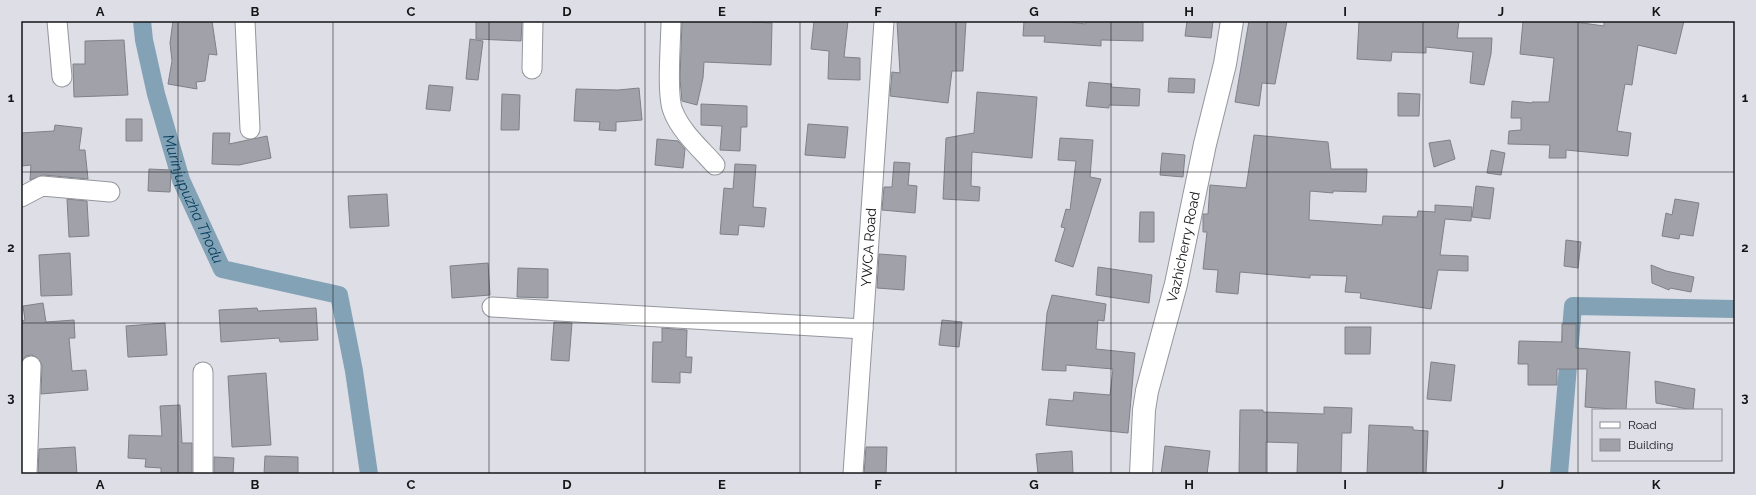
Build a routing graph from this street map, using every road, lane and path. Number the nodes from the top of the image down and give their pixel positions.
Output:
1 (57, 21) edge
2 (245, 21) edge
3 (533, 21) edge
4 (671, 21) edge
5 (884, 21) edge
6 (1232, 21) edge
7 (532, 69) dead end
8 (62, 77) dead end
9 (250, 129) dead end
10 (715, 165) dead end
11 (110, 192) dead end
12 (21, 197) edge
13 (492, 307) dead end
14 (863, 329) junction
15 (31, 366) dead end
16 (203, 372) dead end
17 (27, 474) edge
18 (204, 474) edge
19 (853, 474) edge
20 (1141, 474) edge

1 - 8 street
2 - 9 street
3 - 7 street
4 - 10 street
5 - 14 street, YWCA Road
6 - 20 main road, Vazhicherry Road
11 - 12 street
13 - 14 street
14 - 19 street, YWCA Road
15 - 17 street
16 - 18 street

